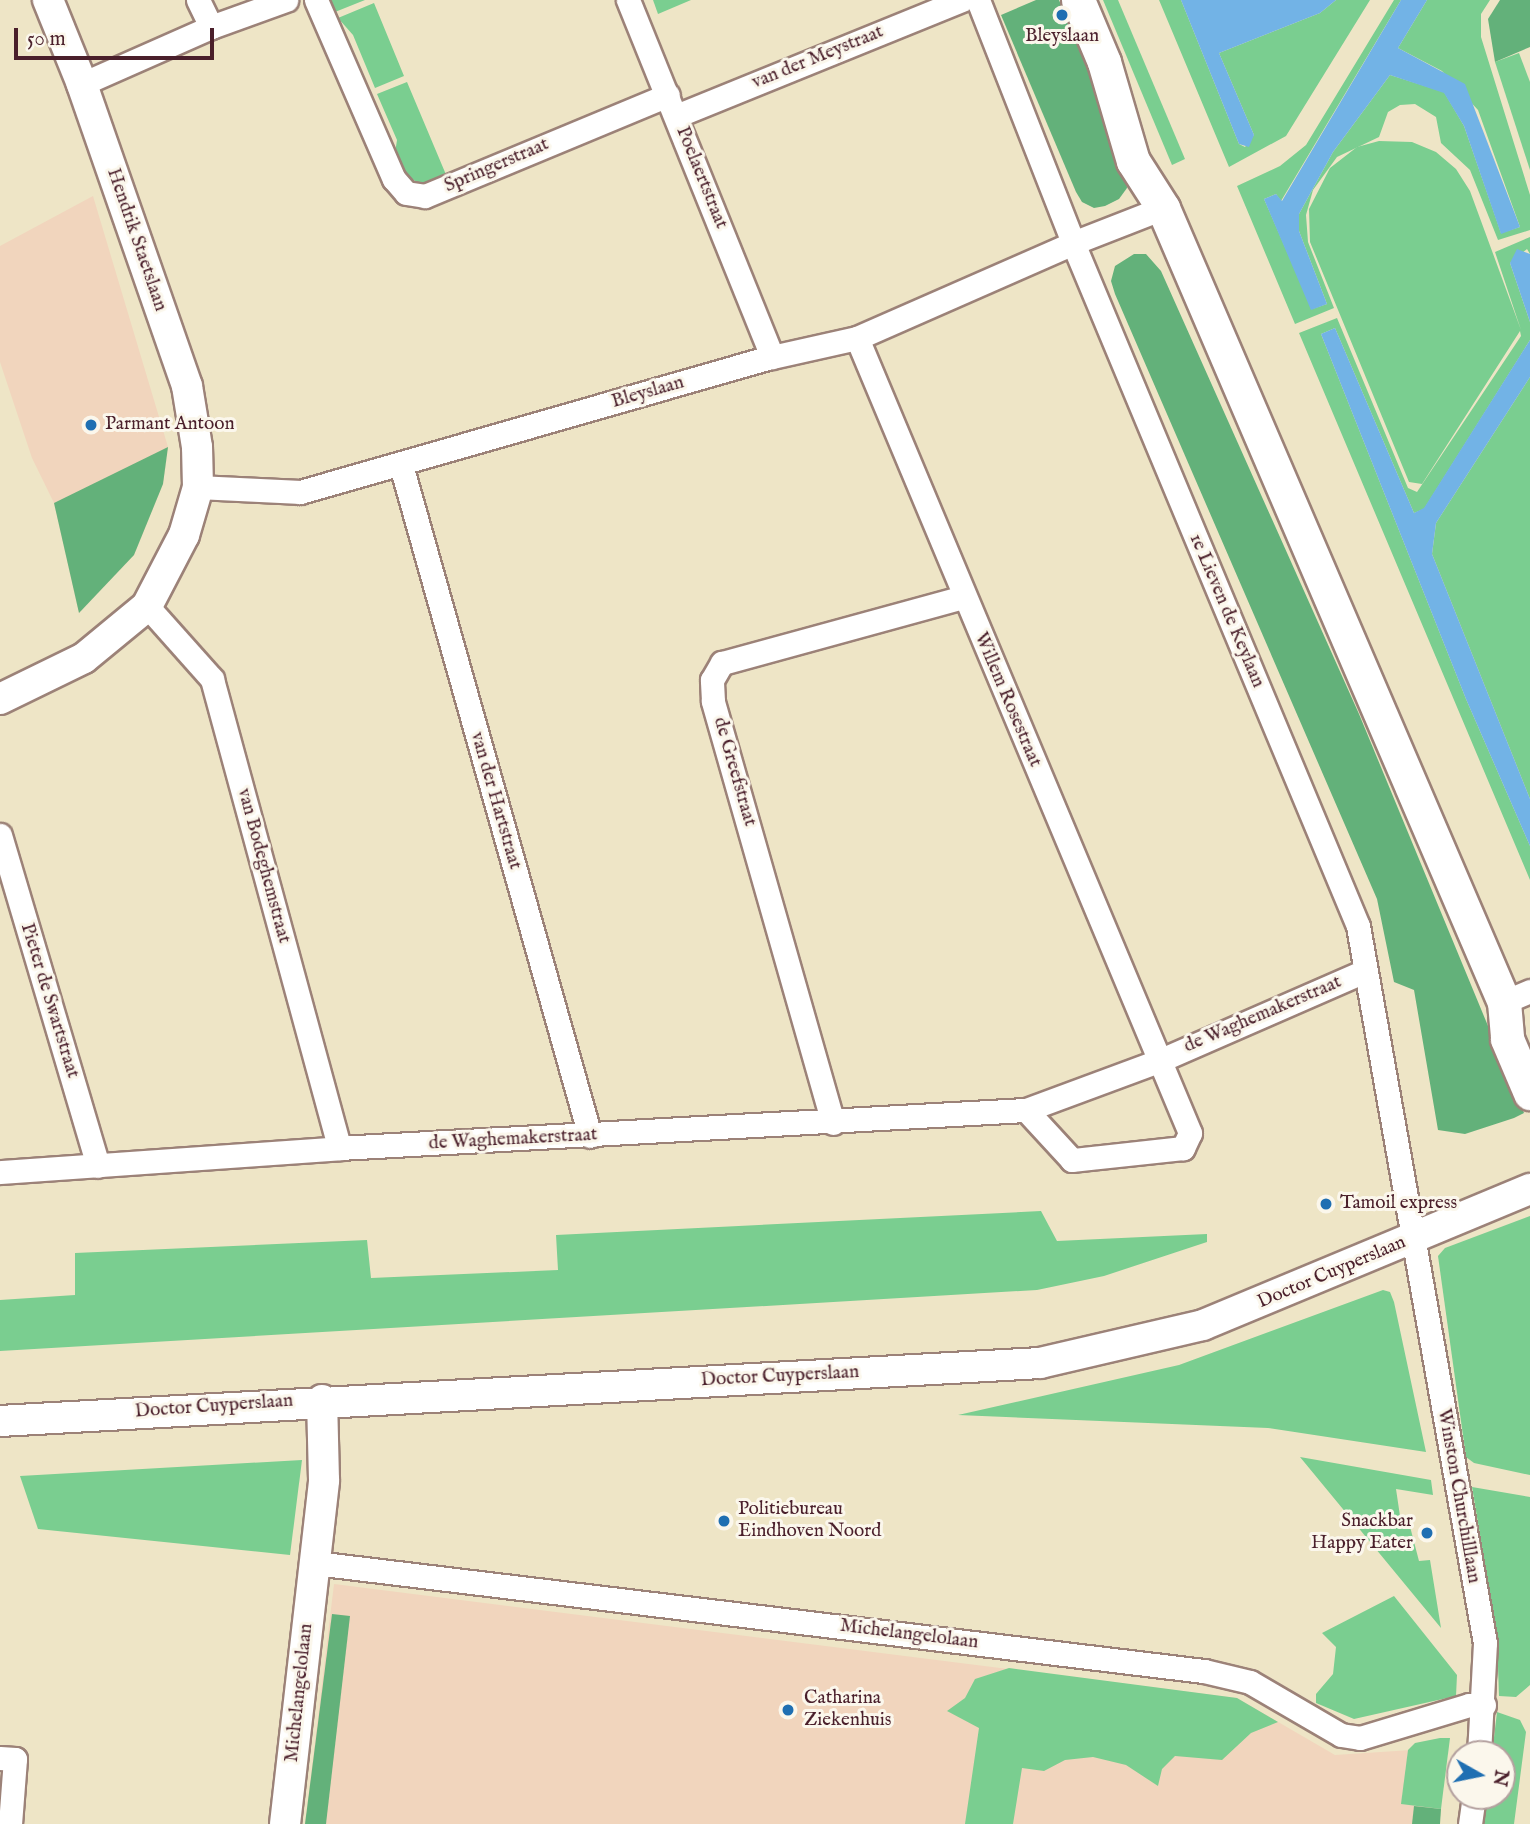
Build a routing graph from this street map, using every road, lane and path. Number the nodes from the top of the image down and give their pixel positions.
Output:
1 (48, 0) edge
2 (198, 0) edge
3 (286, 0) edge
4 (316, 0) edge
5 (628, 0) edge
6 (961, 0) edge
7 (978, 0) edge
8 (1078, 0) edge
9 (211, 27) junction
10 (82, 84) junction
11 (671, 105) junction
12 (1163, 208) junction
13 (1073, 243) junction
14 (857, 338) junction
15 (772, 357) junction
16 (401, 465) junction
17 (198, 486) junction
18 (963, 597) junction
19 (146, 606) junction
20 (0, 699) edge
21 (0, 835) edge
22 (1365, 971) junction
23 (1517, 996) edge
24 (1530, 1024) edge
25 (1161, 1060) junction
26 (1530, 1093) edge
27 (1026, 1110) junction
28 (833, 1123) junction
29 (590, 1136) junction
30 (339, 1148) junction
31 (98, 1166) junction
32 (0, 1172) edge
33 (1530, 1189) edge
34 (1413, 1239) junction
35 (322, 1401) junction
36 (0, 1421) edge
37 (315, 1563) junction
38 (1484, 1705) junction
39 (1480, 1740) edge
40 (0, 1758) edge
41 (10, 1824) edge
42 (285, 1824) edge

1 - 10 street, Hendrik Staetslaan
2 - 9 street
3 - 9 street
4 - 11 street, Springerstraat
5 - 11 street, Poelaertstraat
6 - 11 street, van der Meystraat
7 - 13 street, 1e Lieven de Keylaan
8 - 12 main road
9 - 10 street
10 - 17 street, Hendrik Staetslaan
11 - 15 street, Poelaertstraat
12 - 13 street, Bleyslaan
12 - 23 main road
13 - 14 street, Bleyslaan
13 - 22 street, 1e Lieven de Keylaan
14 - 15 street, Bleyslaan
14 - 18 street, Willem Rosestraat
15 - 16 street, Bleyslaan
16 - 17 street, Bleyslaan
16 - 29 street, van der Hartstraat
17 - 19 street, Hendrik Staetslaan
18 - 25 street, Willem Rosestraat
18 - 28 street, de Greefstraat
19 - 20 street
19 - 30 street, van Bodeghemstraat
21 - 31 street, Pieter de Swartstraat
22 - 25 street, de Waghemakerstraat
22 - 34 street, 1e Lieven de Keylaan
23 - 24 main road
23 - 26 main road
25 - 27 street, de Waghemakerstraat
25 - 27 street, de Waghemakerstraat
27 - 28 street, de Waghemakerstraat
28 - 29 street, de Waghemakerstraat
29 - 30 street, de Waghemakerstraat
30 - 31 street, de Waghemakerstraat
31 - 32 street, de Waghemakerstraat
33 - 34 street, Doctor Cuyperslaan
34 - 35 street, Doctor Cuyperslaan
34 - 38 street, Winston Churchilllaan
35 - 36 street, Doctor Cuyperslaan
35 - 37 street, Michelangelolaan
37 - 38 street, Michelangelolaan
37 - 42 street, Michelangelolaan
38 - 39 street, Winston Churchilllaan
40 - 41 street

